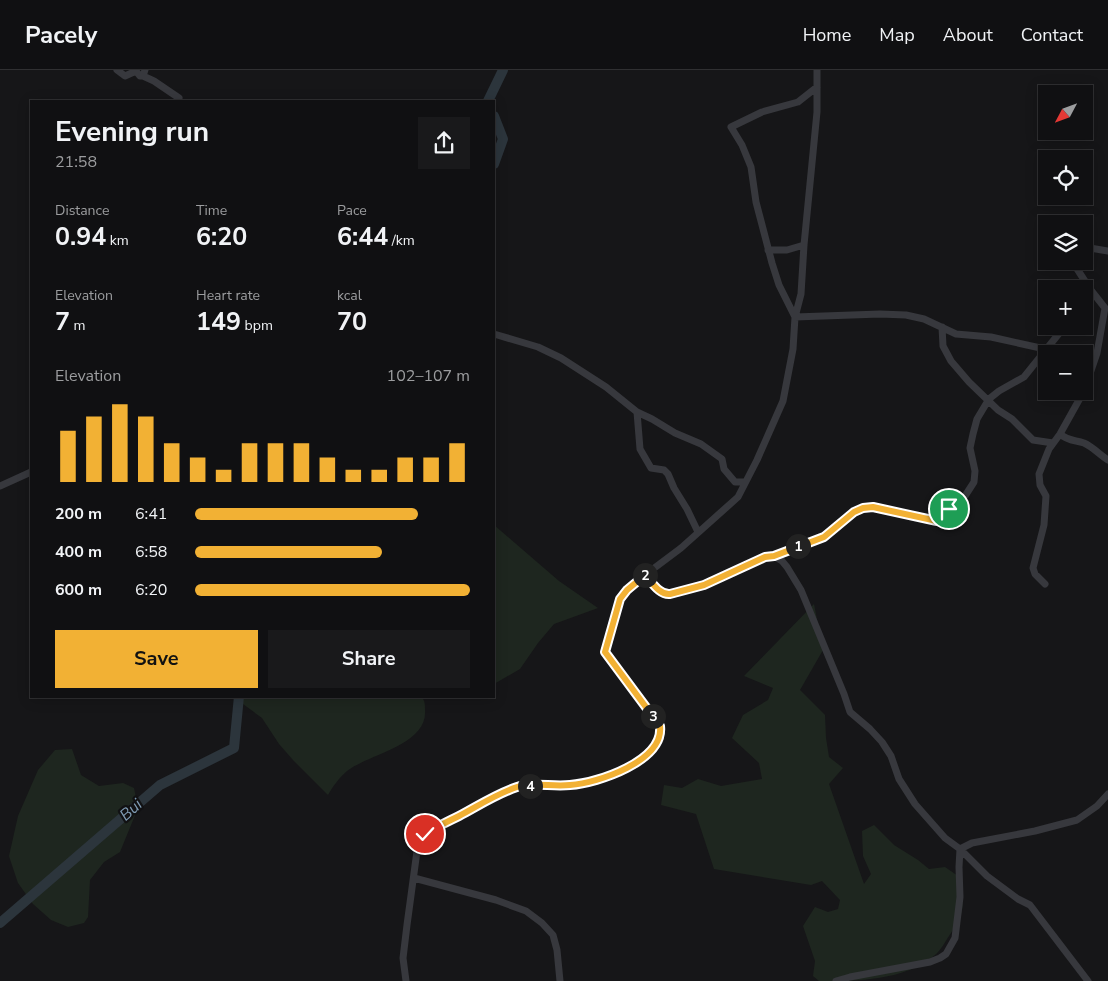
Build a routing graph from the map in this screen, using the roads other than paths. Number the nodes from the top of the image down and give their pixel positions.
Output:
1 (117, 70) edge
2 (817, 70) edge
3 (144, 73) edge
4 (817, 87) junction
5 (179, 98) dead end
6 (804, 245) junction
7 (1093, 248) edge
8 (768, 250) junction
9 (1108, 251) edge
10 (1078, 270) edge
11 (1094, 295) joint
12 (1106, 308) edge
13 (795, 317) junction
14 (942, 327) junction
15 (495, 334) edge
16 (1057, 335) edge
17 (1048, 345) edge
18 (1038, 348) edge
19 (1038, 358) edge
20 (1093, 365) edge
21 (989, 400) junction
22 (1079, 400) edge
23 (637, 412) junction
24 (1060, 434) junction
25 (1053, 443) junction
26 (1108, 460) edge
27 (30, 472) edge
28 (744, 482) junction
29 (0, 486) edge
30 (698, 532) junction
31 (774, 556) junction
32 (645, 575) junction
33 (1045, 584) dead end
34 (1108, 794) edge
35 (960, 849) junction
36 (414, 878) junction
37 (406, 981) edge
38 (560, 981) edge
39 (836, 981) edge
40 (1088, 981) edge

1 - 3 street
2 - 4 street
3 - 5 street
4 - 6 street
4 - 8 street
6 - 8 street
6 - 13 street
7 - 9 street
8 - 13 street
10 - 11 street
11 - 12 street
12 - 20 street
13 - 14 street
13 - 28 street
14 - 18 street
14 - 21 street
15 - 23 street
16 - 17 street
19 - 21 street
21 - 25 street
21 - 31 street
22 - 24 street
23 - 28 street
23 - 30 street
24 - 25 street
24 - 26 street
25 - 33 street
27 - 29 street
28 - 30 street
30 - 32 street
31 - 32 street
31 - 35 street
32 - 36 street
34 - 35 street
35 - 39 street
35 - 40 street
36 - 37 street
36 - 38 street

